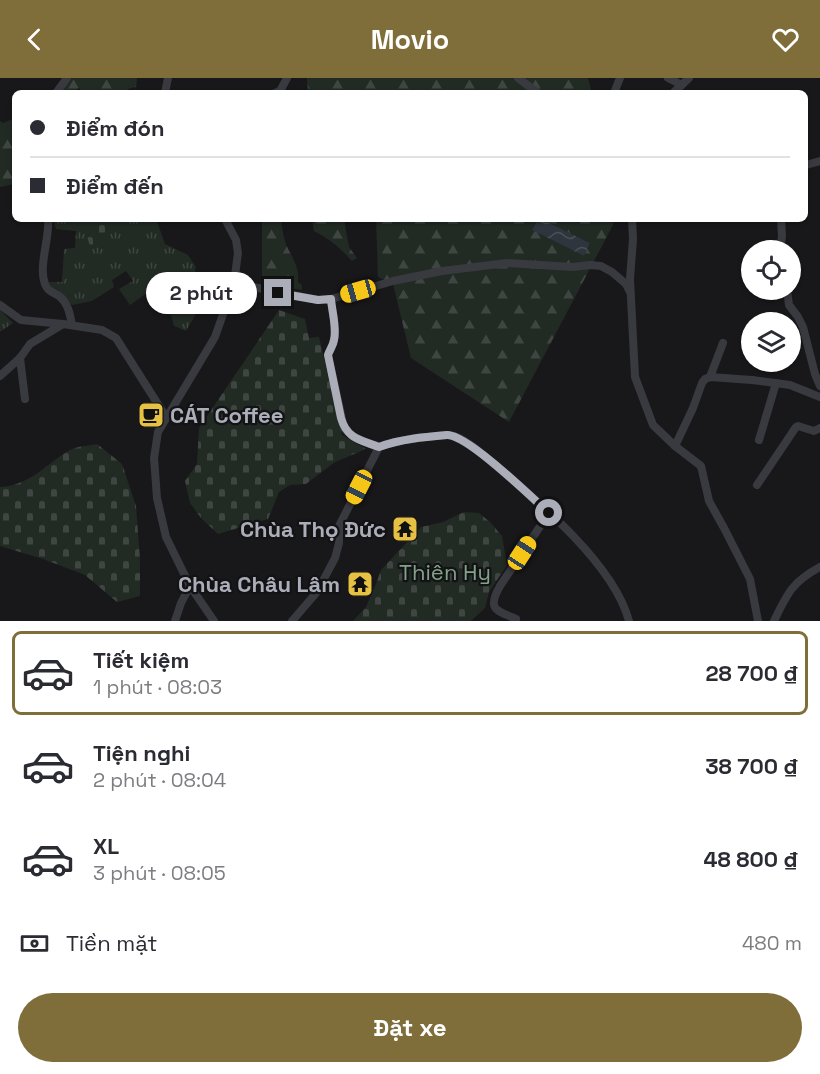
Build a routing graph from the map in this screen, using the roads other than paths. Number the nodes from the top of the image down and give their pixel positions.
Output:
1 (518, 78) edge
2 (668, 78) edge
3 (689, 78) edge
4 (681, 85) junction
5 (534, 90) edge
6 (676, 90) edge
7 (48, 222) edge
8 (227, 222) edge
9 (632, 222) edge
10 (781, 222) edge
11 (781, 240) edge
12 (234, 283) junction
13 (630, 294) junction
14 (331, 299) junction
15 (788, 300) edge
16 (0, 305) edge
17 (68, 325) junction
18 (723, 343) dead end
19 (20, 358) junction
20 (2, 371) edge
21 (710, 377) junction
22 (776, 383) junction
23 (820, 386) edge
24 (820, 397) edge
25 (25, 399) dead end
26 (166, 417) junction
27 (820, 428) edge
28 (759, 440) dead end
29 (379, 447) junction
30 (675, 447) junction
31 (757, 485) dead end
32 (549, 513) junction
33 (820, 567) edge
34 (190, 586) junction
35 (516, 620) dead end
36 (175, 621) edge
37 (214, 621) edge
38 (292, 621) edge
39 (629, 621) edge
40 (758, 621) edge
41 (774, 621) edge

1 - 5 street
2 - 4 street
3 - 4 street
4 - 6 street
7 - 17 street
8 - 12 street
9 - 13 street
10 - 11 street
12 - 14 street
12 - 26 street
13 - 14 street
13 - 30 street
14 - 29 street
15 - 23 street
16 - 17 street
17 - 19 street
17 - 26 street
18 - 21 street
19 - 20 street
19 - 25 street
21 - 22 street
21 - 30 street
22 - 24 street
22 - 28 street
26 - 34 street
27 - 31 street
29 - 32 street
29 - 38 street
30 - 40 street
32 - 35 street
32 - 39 street
33 - 41 street
34 - 36 street
34 - 37 street

